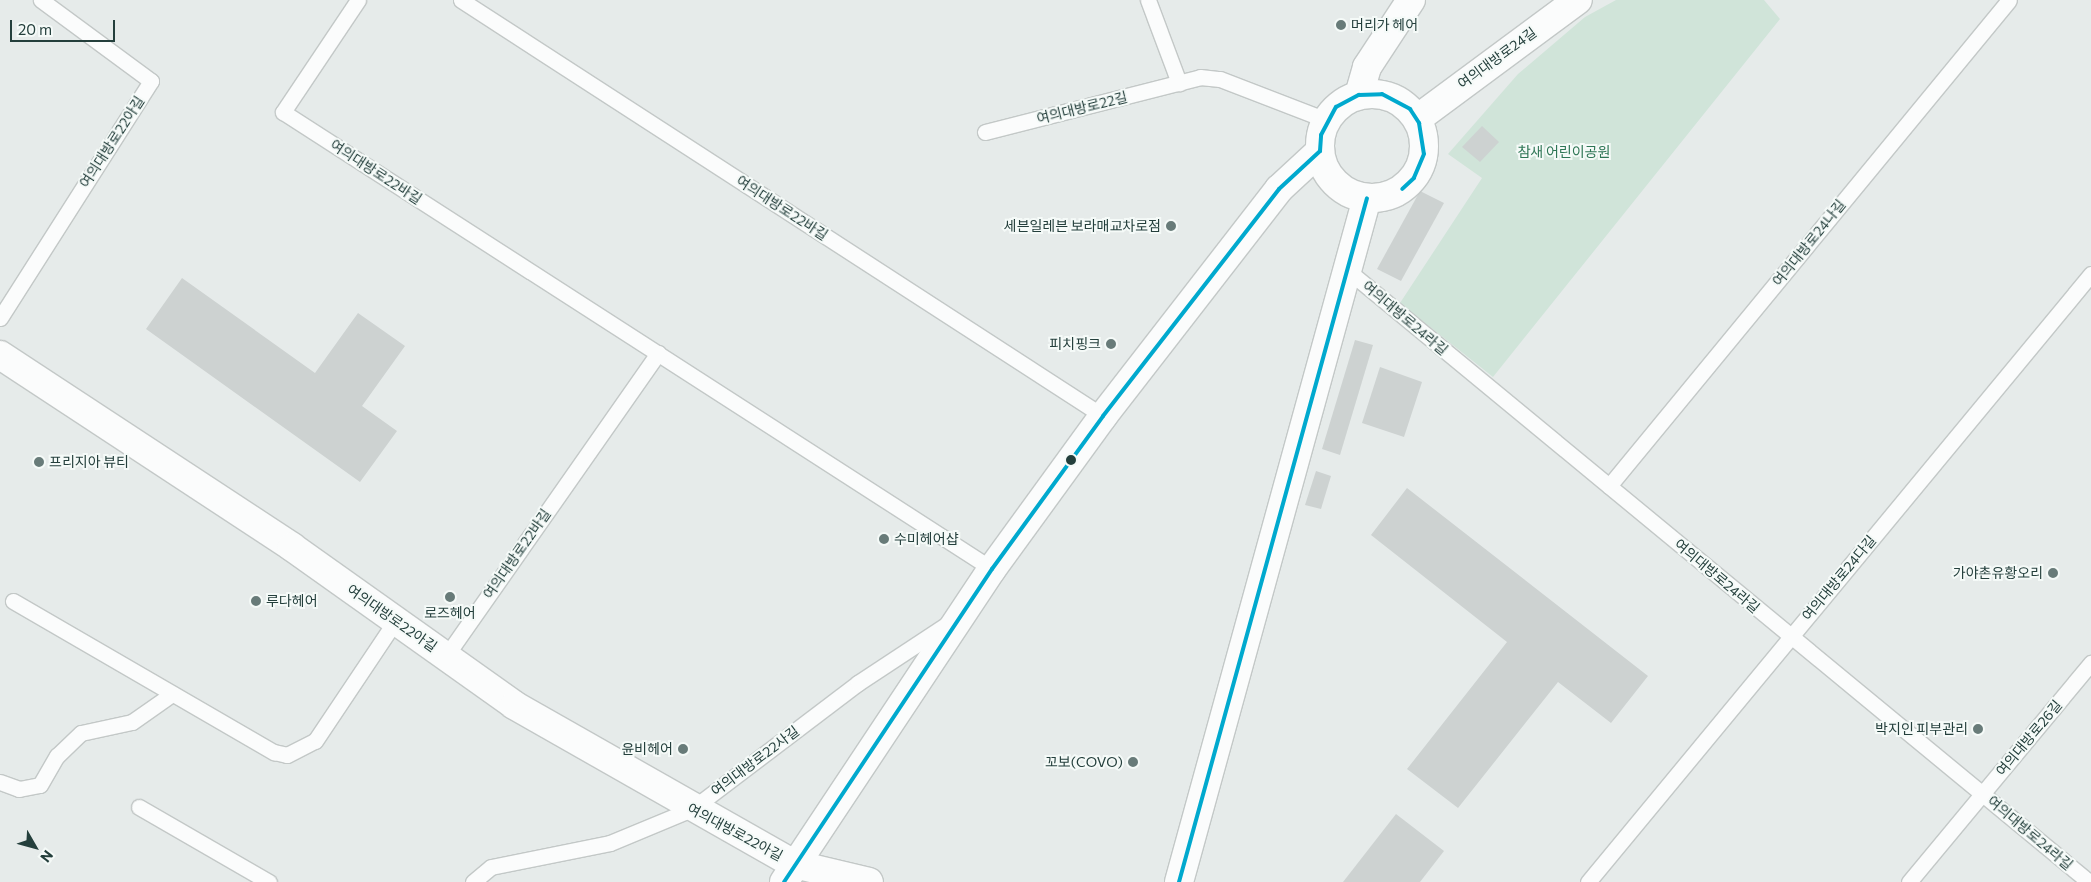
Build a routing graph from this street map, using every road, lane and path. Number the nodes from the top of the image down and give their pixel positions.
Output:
1 (41, 0) edge
2 (358, 0) edge
3 (461, 0) edge
4 (1148, 0) edge
5 (1411, 0) edge
6 (1578, 0) edge
7 (2009, 0) edge
8 (1179, 83) junction
9 (1359, 95) junction
10 (1417, 119) junction
11 (1326, 120) junction
12 (984, 132) dead end
13 (1320, 151) junction
14 (1367, 198) junction
15 (1346, 269) junction
16 (2091, 274) edge
17 (0, 318) edge
18 (658, 353) junction
19 (0, 355) edge
20 (1103, 416) junction
21 (1609, 486) junction
22 (992, 569) junction
23 (13, 600) dead end
24 (962, 614) junction
25 (396, 620) junction
26 (1791, 636) junction
27 (446, 656) junction
28 (2091, 663) edge
29 (172, 694) junction
30 (0, 782) edge
31 (1982, 794) junction
32 (139, 807) dead end
33 (692, 809) junction
34 (789, 873) edge
35 (2091, 878) edge
36 (268, 882) edge
37 (473, 882) edge
38 (869, 882) edge
39 (1179, 882) edge
40 (1588, 882) edge
41 (1910, 882) edge
42 (2088, 882) edge

1 - 17 lane, 여의대방로22아길
2 - 18 lane, 여의대방로22바길
3 - 20 lane, 여의대방로22바길
4 - 8 lane
5 - 9 street
6 - 10 street, 여의대방로24길
7 - 21 lane, 여의대방로24나길
8 - 11 lane, 여의대방로22길
8 - 12 lane, 여의대방로22길
9 - 10 street
9 - 11 street
10 - 14 street
11 - 13 street
13 - 14 street
13 - 20 street
14 - 15 street
15 - 21 lane, 여의대방로24라길
15 - 39 street
16 - 26 lane, 여의대방로24다길
18 - 22 lane, 여의대방로22바길
18 - 27 lane, 여의대방로22바길
19 - 25 street, 여의대방로22아길
20 - 22 street
21 - 26 lane, 여의대방로24라길
22 - 24 street
23 - 29 lane
24 - 33 lane, 여의대방로22사길
24 - 34 street
25 - 27 street, 여의대방로22아길
25 - 29 lane
26 - 31 lane, 여의대방로24라길
26 - 40 lane, 여의대방로24다길
27 - 33 street, 여의대방로22아길
28 - 31 lane, 여의대방로26길
29 - 30 lane
31 - 41 lane, 여의대방로26길
31 - 42 lane, 여의대방로24라길
32 - 36 lane
33 - 34 street, 여의대방로22아길
33 - 37 lane, 여의대방로22사길
34 - 38 street, 여의대방로22아길
35 - 42 lane

